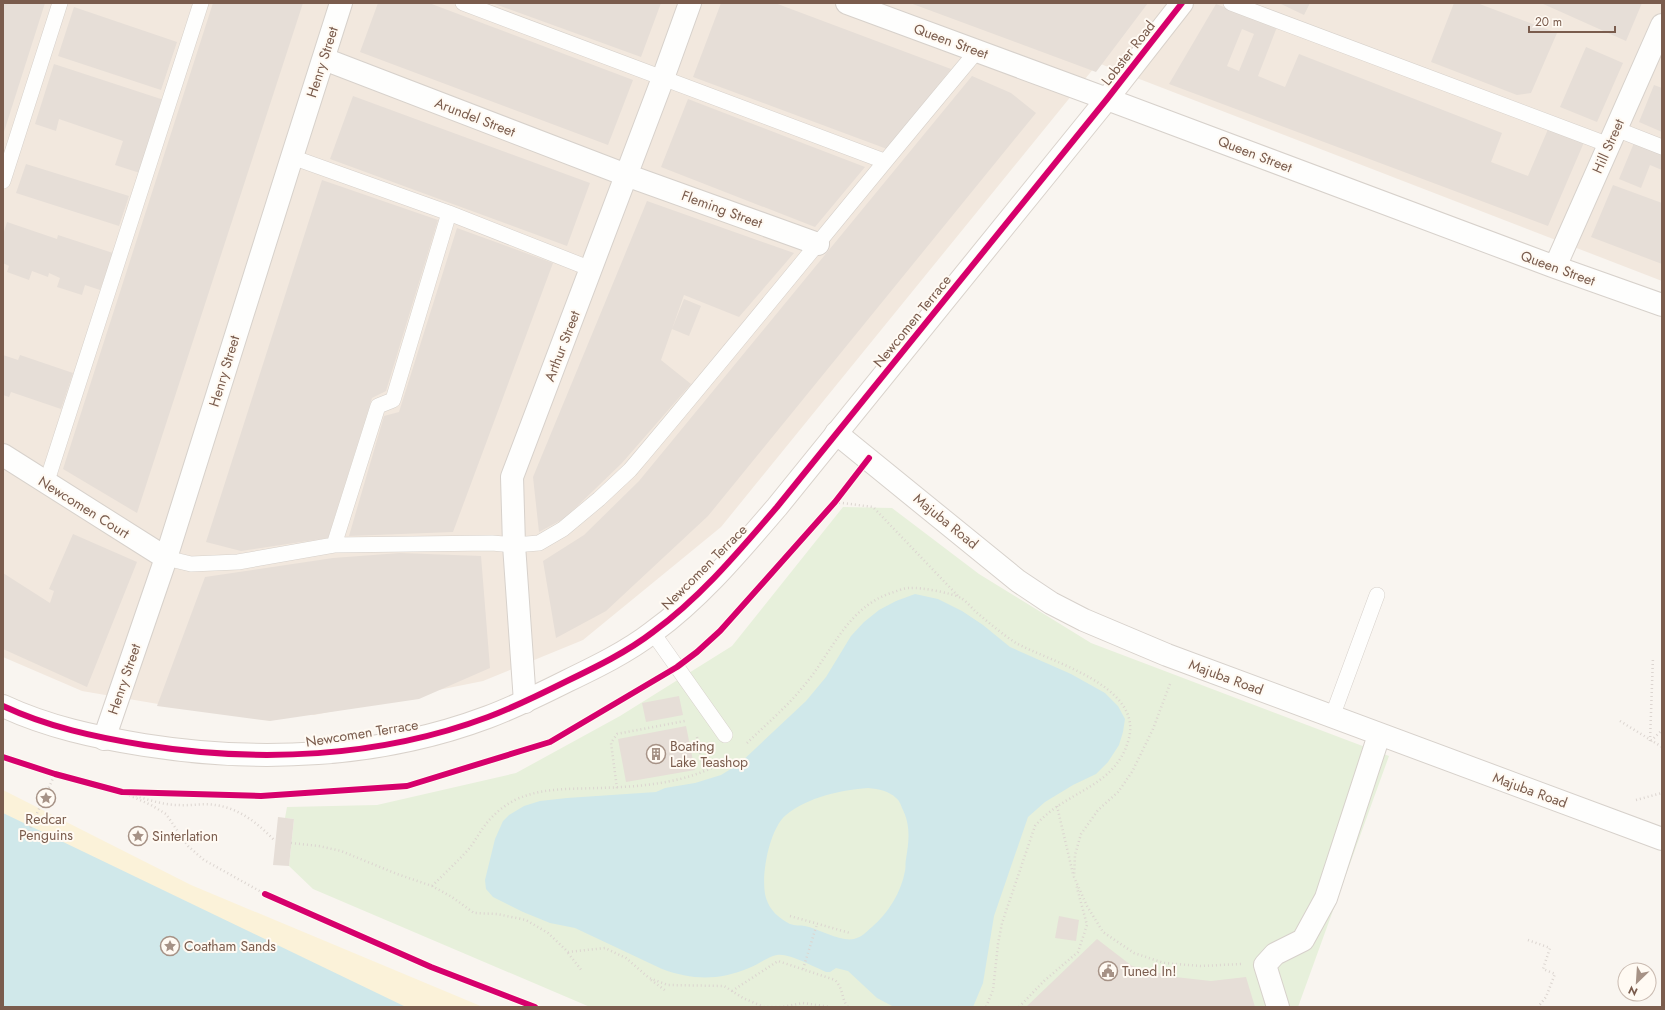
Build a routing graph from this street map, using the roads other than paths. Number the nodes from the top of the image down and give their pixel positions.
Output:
1 (60, 3) edge
2 (201, 3) edge
3 (341, 3) edge
4 (462, 3) edge
5 (690, 3) edge
6 (847, 3) edge
7 (1182, 3) edge
8 (1231, 3) edge
9 (1662, 25) edge
10 (977, 51) junction
11 (324, 59) junction
12 (663, 78) junction
13 (1107, 99) junction
14 (1612, 137) junction
15 (1662, 147) edge
16 (292, 156) junction
17 (884, 161) junction
18 (626, 175) junction
19 (3, 181) edge
20 (448, 213) junction
21 (818, 244) junction
22 (1555, 267) junction
23 (591, 268) junction
24 (1662, 305) edge
25 (836, 433) junction
26 (3, 456) edge
27 (46, 484) junction
28 (334, 545) junction
29 (514, 545) junction
30 (166, 558) junction
31 (1377, 595) dead end
32 (653, 633) junction
33 (525, 702) junction
34 (3, 706) edge
35 (1332, 717) junction
36 (725, 735) dead end
37 (1379, 735) junction
38 (104, 739) junction
39 (1662, 839) edge
40 (1278, 1007) edge

1 - 19 lane
2 - 27 lane
3 - 11 street, Henry Street
4 - 12 lane
5 - 12 street, Arthur Street
6 - 10 street, Queen Street
7 - 13 street, Lobster Road
8 - 14 lane
9 - 14 street, Hill Street
10 - 13 street, Queen Street
10 - 17 lane
11 - 16 street, Henry Street
11 - 18 street, Arundel Street
12 - 17 lane
12 - 18 street, Arthur Street
13 - 22 street, Queen Street
13 - 25 street, Newcomen Terrace
14 - 15 lane
14 - 22 street, Hill Street
16 - 20 lane
16 - 30 street, Henry Street
17 - 21 lane
18 - 21 street, Fleming Street
18 - 23 street, Arthur Street
20 - 23 lane
20 - 28 lane
21 - 29 lane
22 - 24 street, Queen Street
23 - 29 street, Arthur Street
25 - 32 street, Newcomen Terrace
25 - 35 street, Majuba Road
26 - 27 street, Newcomen Court
27 - 30 street, Newcomen Court
28 - 29 lane
28 - 30 lane
29 - 33 street, Arthur Street
30 - 38 street, Henry Street
31 - 35 lane
32 - 33 street, Newcomen Terrace
32 - 36 lane
33 - 38 street, Newcomen Terrace
34 - 38 street, Newcomen Terrace
35 - 37 street, Majuba Road
37 - 39 street, Majuba Road
37 - 40 street

